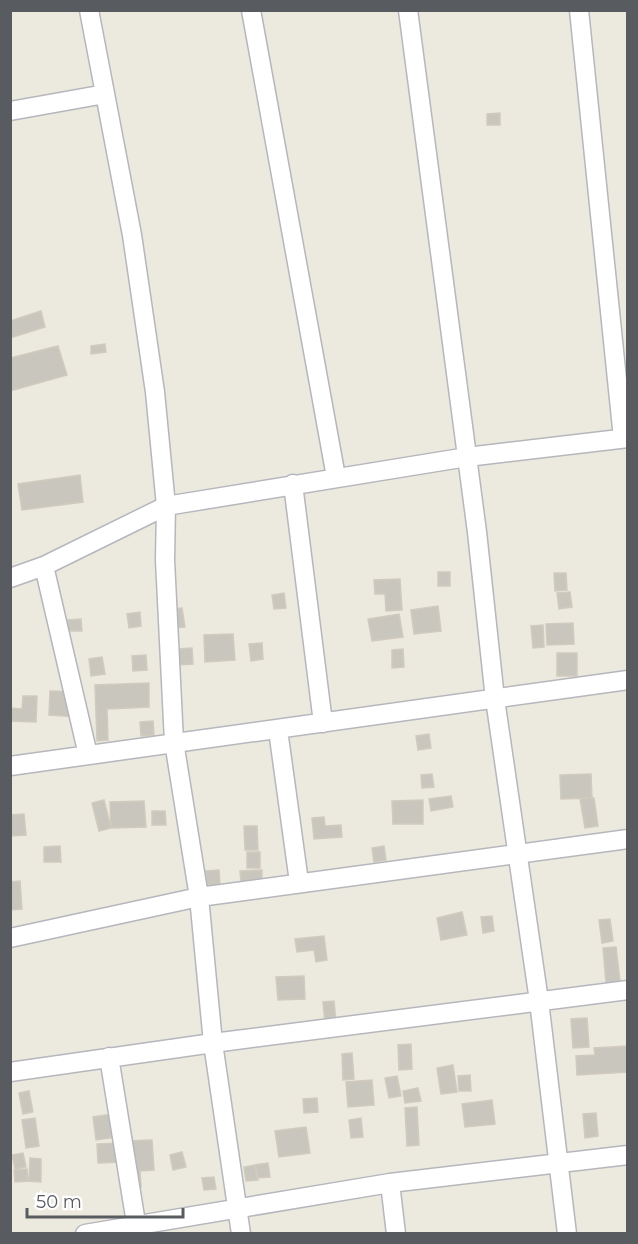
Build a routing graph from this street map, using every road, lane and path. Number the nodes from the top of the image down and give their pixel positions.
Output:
1 (89, 10) edge
2 (251, 10) edge
3 (408, 10) edge
4 (579, 10) edge
5 (105, 94) junction
6 (10, 111) edge
7 (625, 438) edge
8 (467, 457) junction
9 (336, 477) junction
10 (293, 484) junction
11 (166, 506) junction
12 (44, 566) junction
13 (10, 578) edge
14 (627, 680) edge
15 (495, 699) junction
16 (323, 723) junction
17 (278, 730) junction
18 (174, 742) junction
19 (88, 755) junction
20 (10, 766) edge
21 (627, 839) edge
22 (519, 854) junction
23 (299, 882) junction
24 (199, 897) junction
25 (10, 938) edge
26 (627, 990) edge
27 (539, 1001) junction
28 (213, 1043) junction
29 (109, 1057) junction
30 (10, 1072) edge
31 (627, 1155) edge
32 (558, 1163) junction
33 (390, 1183) junction
34 (237, 1207) junction
35 (136, 1223) junction
36 (85, 1233) edge
37 (240, 1233) edge
38 (396, 1233) edge
39 (567, 1233) edge

1 - 5 street
2 - 9 street
3 - 8 street
4 - 7 street
5 - 6 street
5 - 11 street
7 - 8 street
8 - 9 street
8 - 15 street
9 - 10 street
10 - 11 street
10 - 16 street
11 - 12 street
11 - 18 street
12 - 13 street
12 - 19 street
14 - 15 street
15 - 16 street
15 - 22 street
16 - 17 street
17 - 18 street
17 - 23 street
18 - 19 street
18 - 24 street
19 - 20 street
21 - 22 street
22 - 23 street
22 - 27 street
23 - 24 street
24 - 25 street
24 - 28 street
26 - 27 street
27 - 28 street
27 - 32 street
28 - 29 street
28 - 34 street
29 - 30 street
29 - 35 street
31 - 32 street
32 - 33 street
32 - 39 street
33 - 34 street
33 - 38 street
34 - 35 street
34 - 37 street
35 - 36 street

